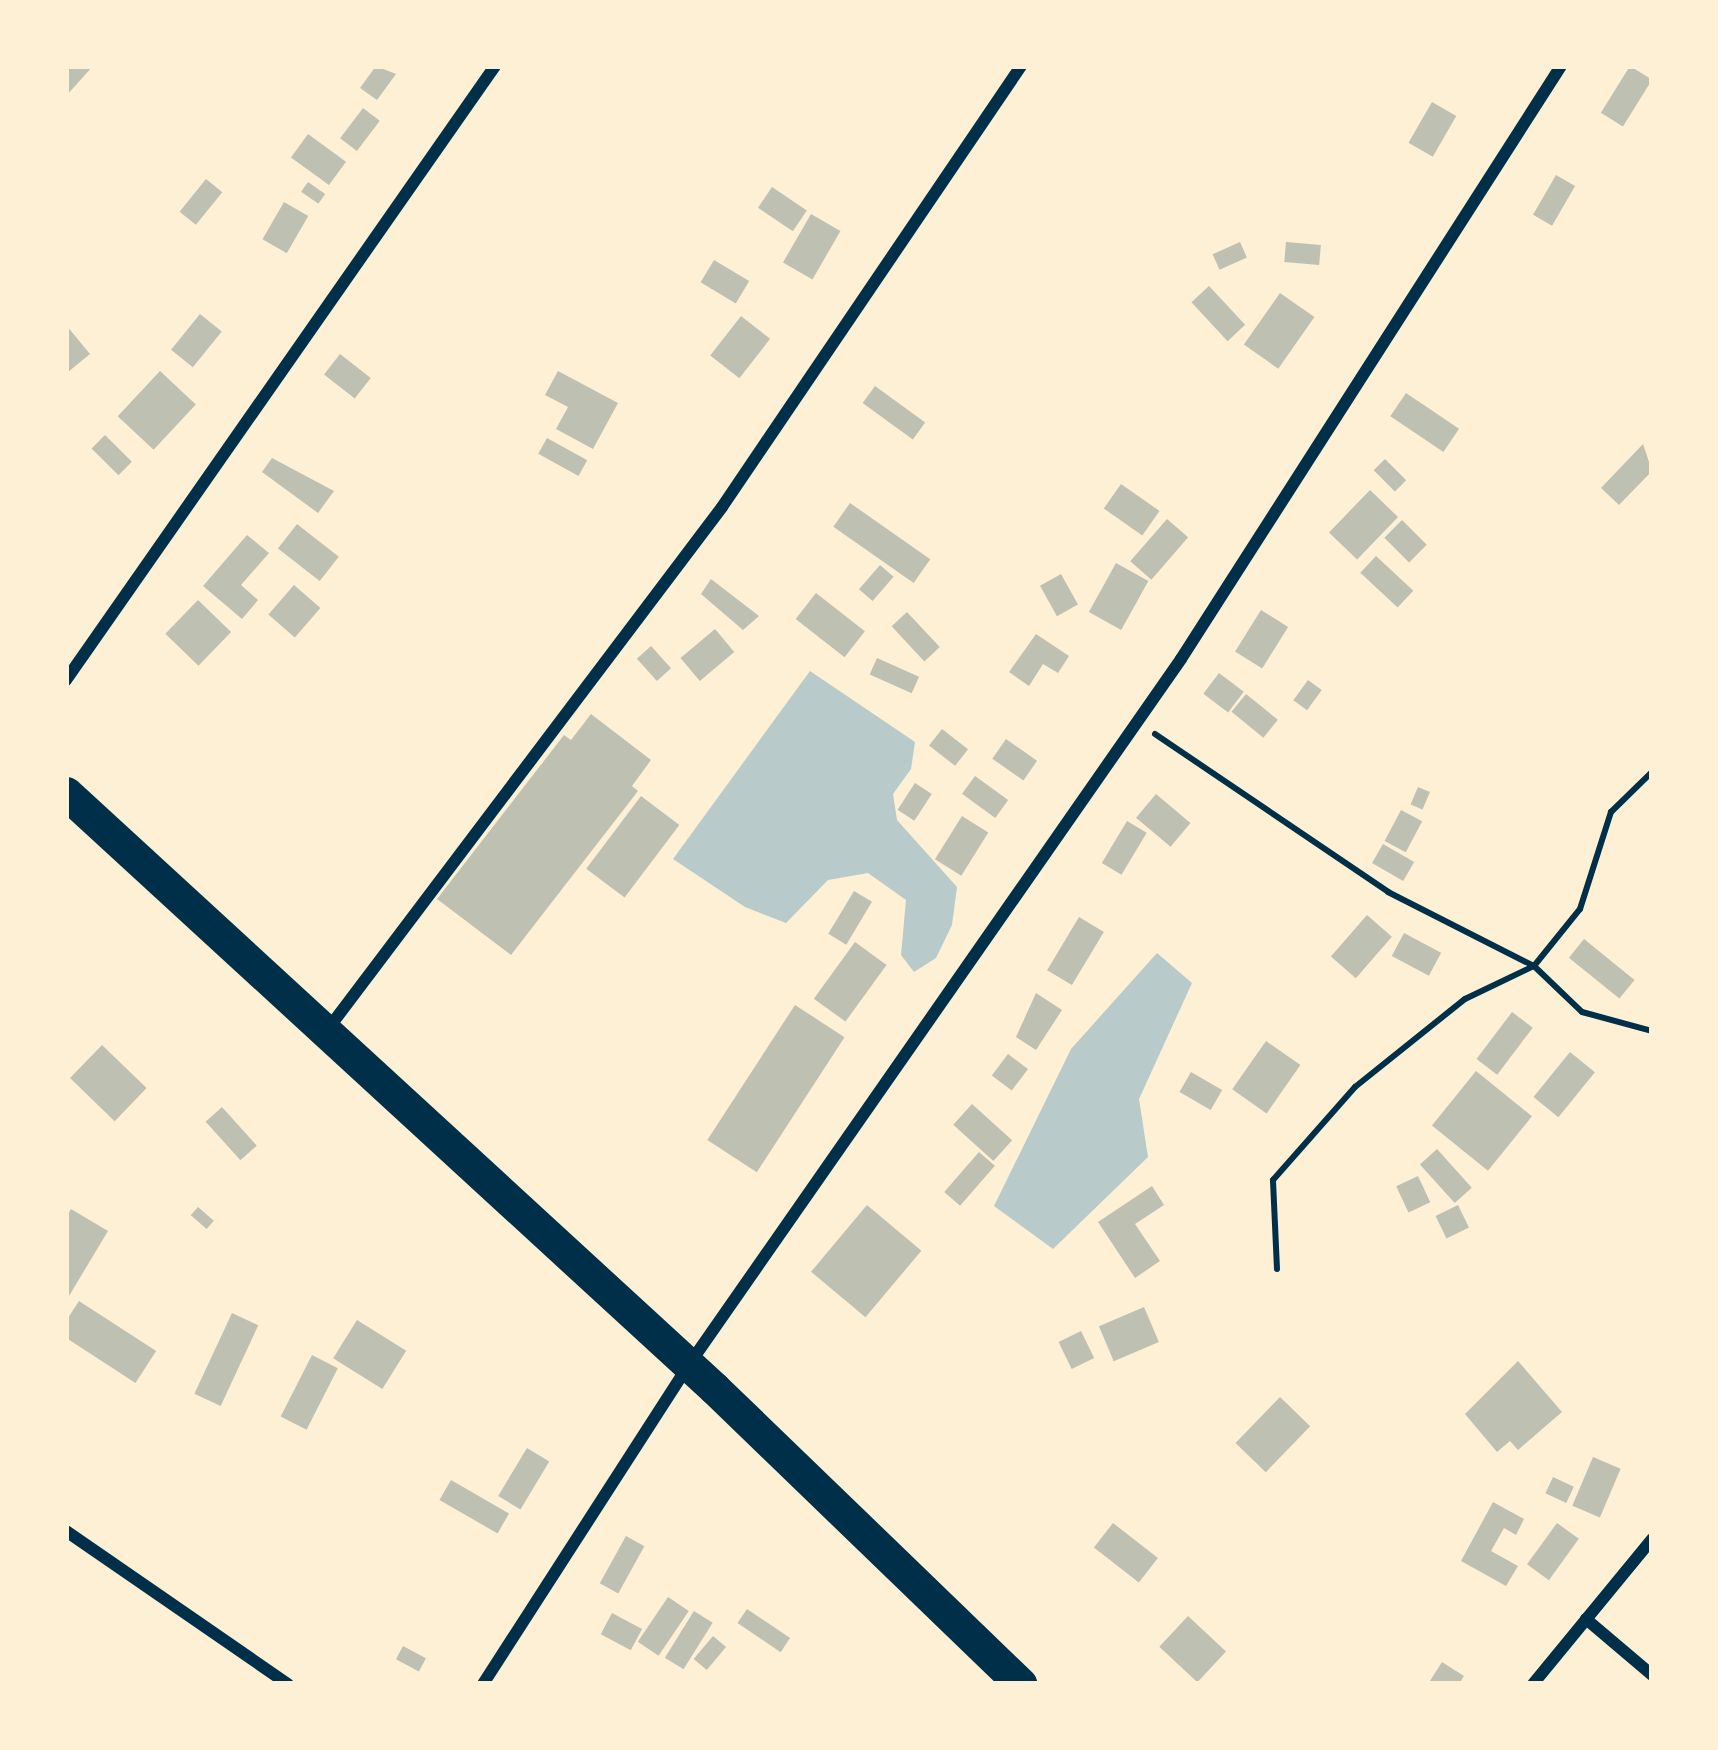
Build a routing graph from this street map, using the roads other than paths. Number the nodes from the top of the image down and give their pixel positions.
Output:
1 (495, 66) edge
2 (1021, 66) edge
3 (1561, 66) edge
4 (66, 680) edge
5 (66, 793) edge
6 (325, 1032) junction
7 (688, 1366) junction
8 (66, 1532) edge
9 (1652, 1539) edge
10 (1586, 1619) junction
11 (1652, 1675) edge
12 (288, 1684) edge
13 (483, 1684) edge
14 (1020, 1684) edge
15 (1533, 1684) edge

1 - 4 street
2 - 6 street
3 - 7 street
5 - 6 highway
6 - 7 highway
7 - 13 street
7 - 14 highway
8 - 12 street
9 - 10 street
10 - 11 street
10 - 15 street

